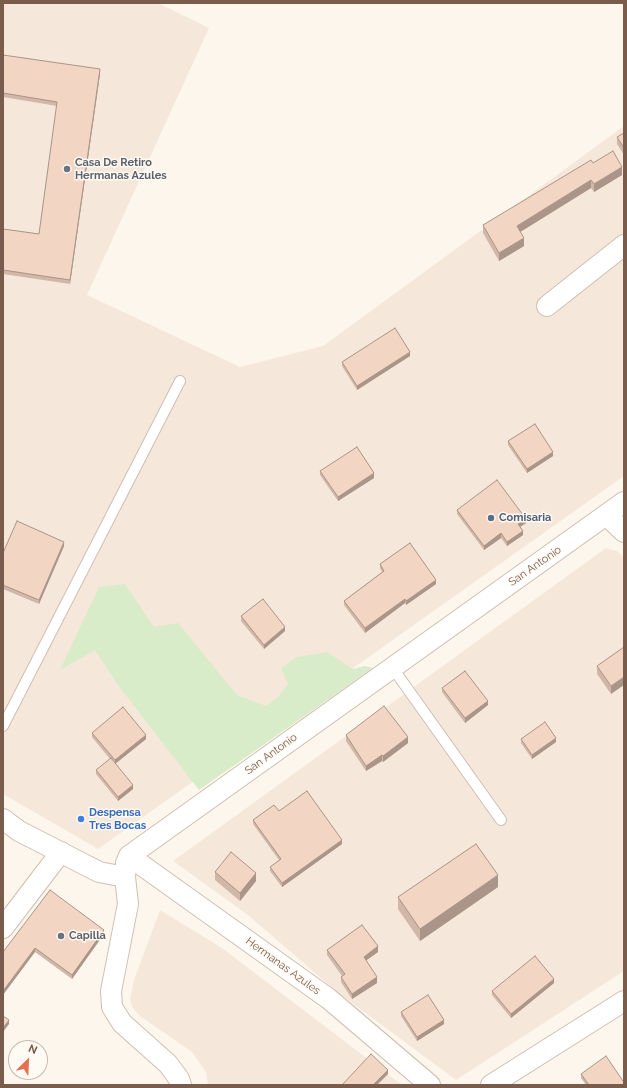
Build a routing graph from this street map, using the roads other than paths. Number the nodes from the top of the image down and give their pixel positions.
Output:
1 (624, 245) edge
2 (547, 306) dead end
3 (180, 381) dead end
4 (624, 502) edge
5 (606, 515) junction
6 (624, 532) edge
7 (392, 667) junction
8 (3, 726) edge
9 (3, 820) edge
10 (502, 820) dead end
11 (61, 852) junction
12 (130, 856) junction
13 (125, 877) junction
14 (3, 928) edge
15 (624, 1001) edge
16 (181, 1085) edge
17 (430, 1085) edge
18 (491, 1085) edge

1 - 2 street
3 - 8 lane
4 - 5 street, San Antonio
5 - 6 street
5 - 7 street, San Antonio
7 - 10 lane
7 - 12 street, San Antonio
9 - 11 street
11 - 13 street
11 - 14 street
12 - 13 street
12 - 17 street, Hermanas Azules
13 - 16 street
15 - 18 street

